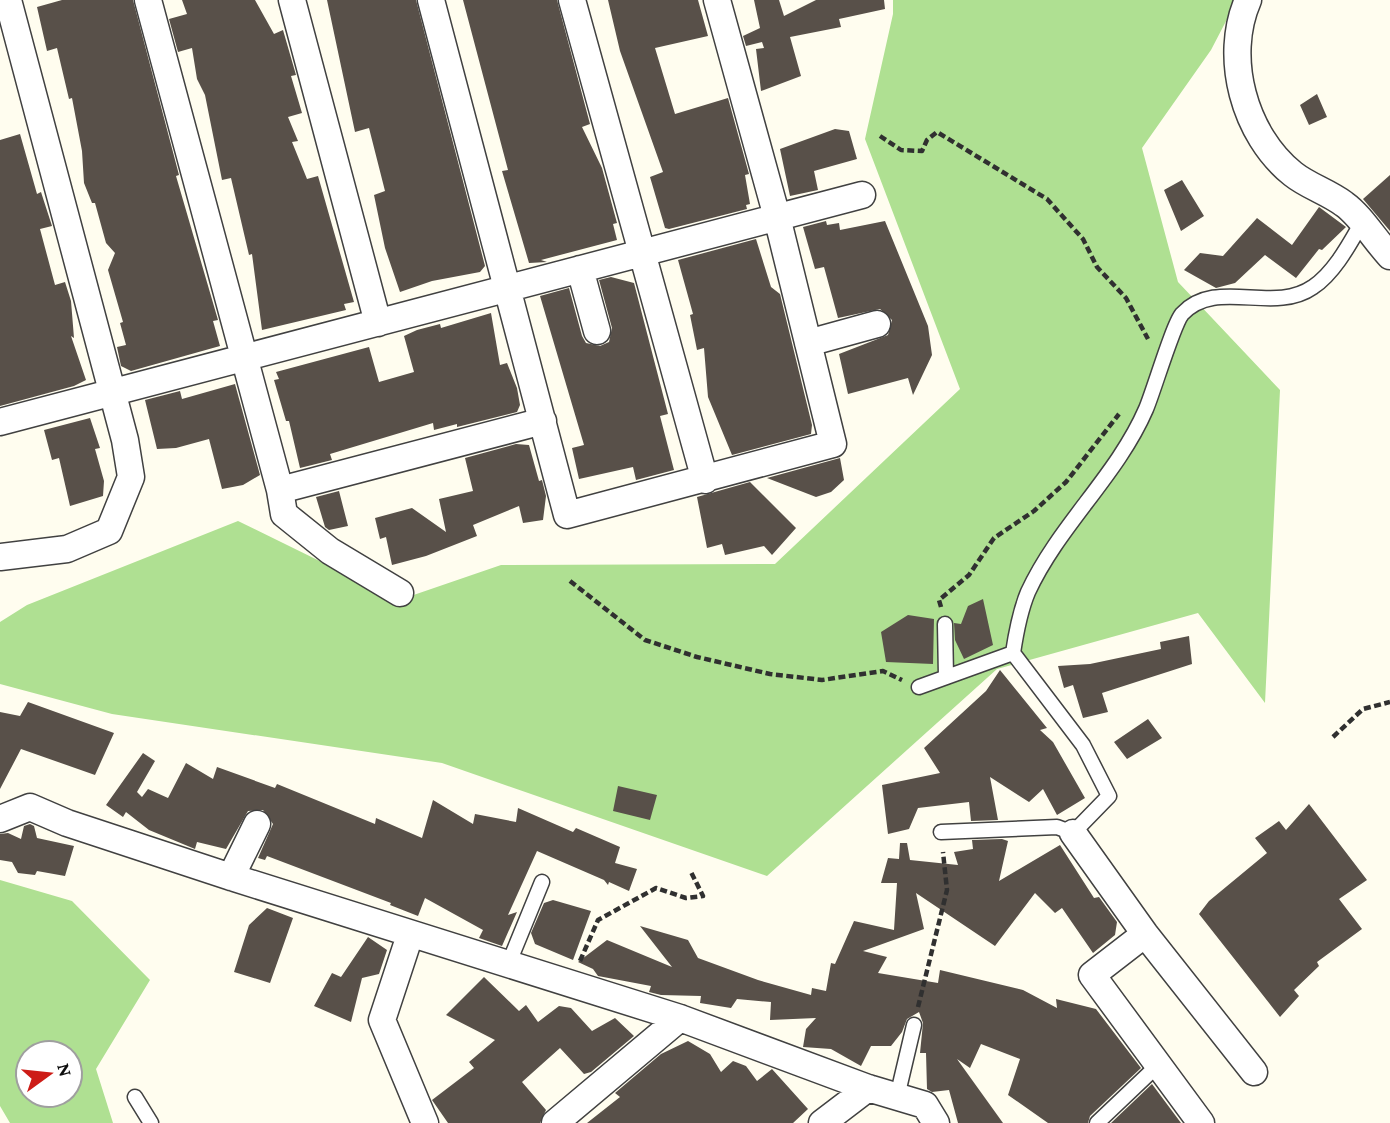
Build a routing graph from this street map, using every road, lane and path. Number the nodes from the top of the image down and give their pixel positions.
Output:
1 (8, 0) edge
2 (148, 0) edge
3 (292, 0) edge
4 (431, 0) edge
5 (572, 0) edge
6 (717, 0) edge
7 (1248, 0) edge
8 (880, 136) dead end
9 (862, 195) dead end
10 (777, 217) junction
11 (1361, 224) junction
12 (642, 253) junction
13 (1390, 256) edge
14 (580, 269) junction
15 (507, 289) junction
16 (378, 323) junction
17 (877, 324) dead end
18 (597, 331) dead end
19 (1148, 343) dead end
20 (808, 344) junction
21 (243, 358) junction
22 (112, 393) junction
23 (1125, 404) dead end
24 (543, 421) junction
25 (0, 422) edge
26 (705, 480) junction
27 (279, 490) junction
28 (0, 557) edge
29 (570, 581) dead end
30 (400, 593) dead end
31 (945, 624) joint
32 (1013, 653) junction
33 (946, 677) junction
34 (919, 687) joint
35 (1390, 702) edge
36 (1334, 737) dead end
37 (0, 819) edge
38 (257, 824) dead end
39 (942, 832) joint
40 (1073, 833) junction
41 (690, 870) dead end
42 (231, 877) junction
43 (542, 882) dead end
44 (1145, 934) junction
45 (410, 935) junction
46 (509, 965) junction
47 (569, 984) junction
48 (680, 1018) junction
49 (914, 1025) joint
50 (1158, 1065) junction
51 (1254, 1072) dead end
52 (868, 1088) junction
53 (135, 1097) dead end
54 (897, 1097) junction
55 (151, 1123) edge
56 (425, 1123) edge
57 (555, 1123) edge
58 (822, 1123) edge
59 (936, 1123) edge
60 (1097, 1123) edge
61 (1201, 1123) edge

1 - 22 street
2 - 21 street
3 - 16 street
4 - 15 street
5 - 12 street
6 - 10 street
7 - 11 street
8 - 19 path
9 - 10 street
10 - 12 street
10 - 20 street
11 - 13 street
11 - 32 lane
12 - 14 street
12 - 26 street
14 - 15 street
14 - 18 street
15 - 16 street
15 - 24 street
16 - 21 street
17 - 20 street
20 - 26 street
21 - 22 street
21 - 27 street
22 - 25 street
22 - 28 street
23 - 31 path
24 - 26 street
24 - 27 street
27 - 30 street
29 - 34 path
31 - 33 lane
32 - 33 lane
32 - 40 lane
33 - 34 lane
35 - 36 path
37 - 42 street
38 - 42 street
39 - 40 lane
39 - 49 path
40 - 44 street
41 - 47 path
42 - 45 street
43 - 46 lane
44 - 50 street
44 - 51 street
45 - 46 street
45 - 56 street
46 - 47 street
47 - 48 street
48 - 52 street
48 - 57 street
49 - 54 lane
50 - 60 lane
50 - 61 street
52 - 54 street
52 - 58 street
53 - 55 lane
54 - 59 street

